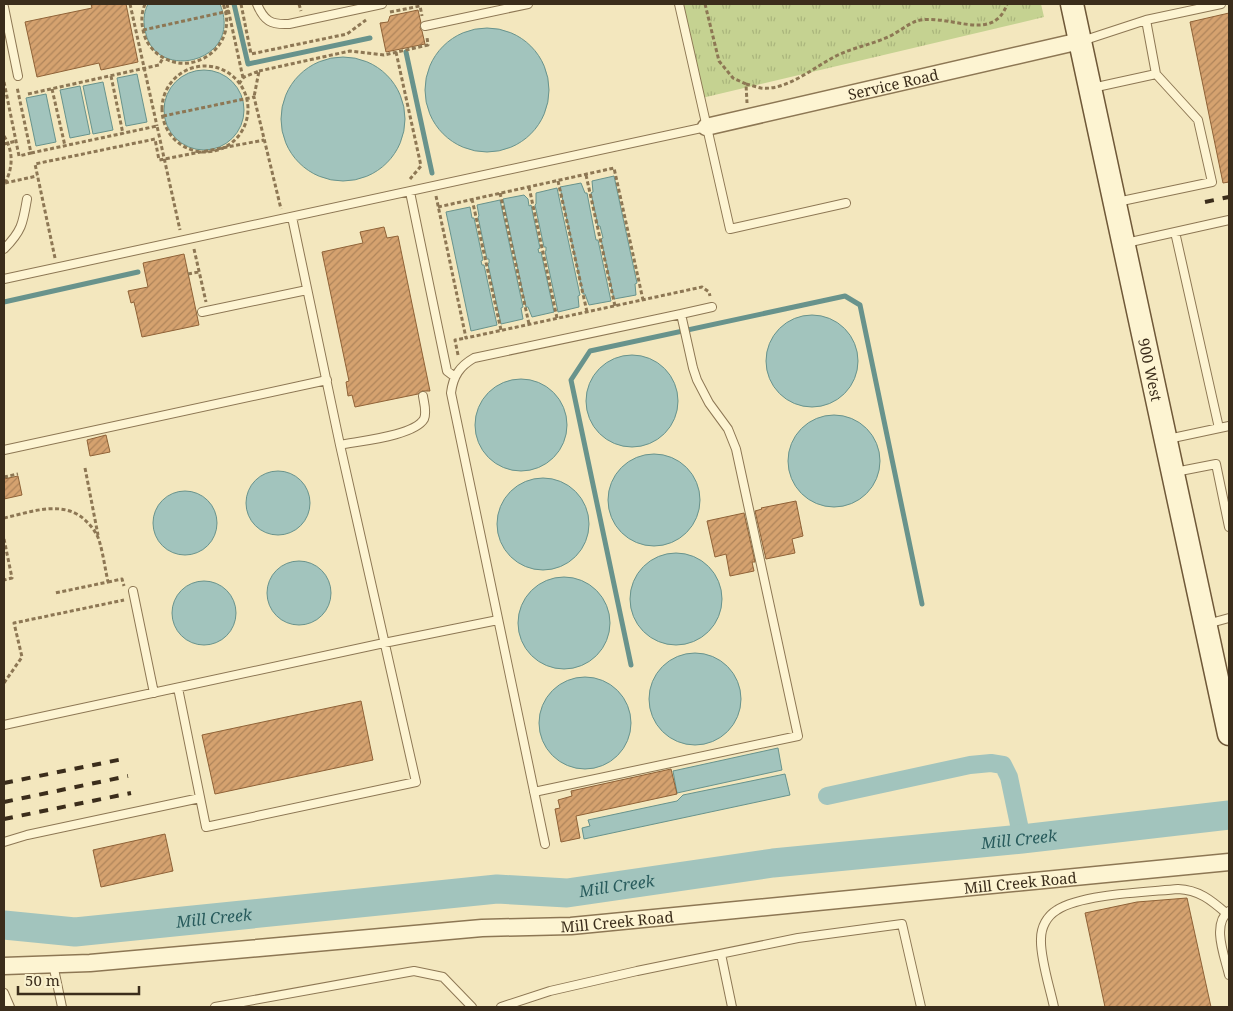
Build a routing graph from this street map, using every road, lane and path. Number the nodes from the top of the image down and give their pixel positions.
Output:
1 (130, 4) edge
2 (145, 4) edge
3 (223, 4) edge
4 (227, 4) edge
5 (257, 4) edge
6 (382, 4) edge
7 (528, 4) edge
8 (679, 4) edge
9 (705, 4) edge
10 (1007, 4) edge
11 (1072, 4) edge
12 (1221, 4) edge
13 (4, 7) edge
14 (228, 11) junction
15 (1146, 20) junction
16 (425, 26) joint
17 (143, 30) junction
18 (1080, 41) junction
19 (396, 52) junction
20 (163, 58) junction
21 (193, 62) junction
22 (194, 68) junction
23 (144, 69) junction
24 (259, 71) junction
25 (1156, 74) junction
26 (18, 76) joint
27 (110, 76) junction
28 (243, 78) junction
29 (4, 82) edge
30 (239, 84) junction
31 (746, 84) junction
32 (52, 88) junction
33 (1090, 88) junction
34 (28, 94) dead end
35 (254, 97) junction
36 (247, 98) junction
37 (747, 103) dead end
38 (163, 116) junction
39 (157, 126) junction
40 (706, 128) junction
41 (123, 134) junction
42 (4, 136) edge
43 (264, 140) junction
44 (16, 141) junction
45 (6, 143) edge
46 (65, 146) junction
47 (214, 150) junction
48 (31, 153) junction
49 (164, 159) junction
50 (586, 174) junction
51 (37, 176) junction
52 (558, 180) junction
53 (4, 184) edge
54 (434, 186) junction
55 (529, 187) junction
56 (410, 192) junction
57 (500, 193) junction
58 (27, 199) dead end
59 (472, 199) junction
60 (1115, 203) junction
61 (846, 204) dead end
62 (438, 207) junction
63 (292, 217) junction
64 (283, 219) junction
65 (1229, 220) edge
66 (1175, 232) junction
67 (192, 239) junction
68 (182, 241) junction
69 (1124, 243) junction
70 (4, 249) edge
71 (57, 268) junction
72 (199, 272) junction
73 (188, 274) dead end
74 (4, 280) edge
75 (307, 290) junction
76 (643, 300) junction
77 (615, 306) junction
78 (712, 307) joint
79 (205, 311) joint
80 (587, 312) junction
81 (681, 314) junction
82 (557, 318) junction
83 (529, 324) junction
84 (501, 330) junction
85 (466, 338) junction
86 (461, 367) junction
87 (455, 377) junction
88 (326, 380) junction
89 (423, 396) dead end
90 (1229, 426) edge
91 (1219, 428) junction
92 (1166, 440) junction
93 (340, 445) junction
94 (4, 450) edge
95 (85, 468) dead end
96 (1173, 473) junction
97 (18, 474) dead end
98 (4, 477) edge
99 (4, 518) edge
100 (1229, 527) edge
101 (99, 538) junction
102 (4, 539) edge
103 (4, 580) edge
104 (108, 582) junction
105 (133, 592) dead end
106 (55, 593) dead end
107 (1229, 618) edge
108 (498, 620) junction
109 (1206, 624) junction
110 (384, 643) junction
111 (4, 683) edge
112 (178, 688) junction
113 (154, 694) junction
114 (4, 725) edge
115 (1229, 734) edge
116 (534, 792) junction
117 (200, 798) junction
118 (4, 842) edge
119 (545, 844) dead end
120 (1229, 862) edge
121 (1228, 912) edge
122 (721, 954) junction
123 (53, 964) junction
124 (4, 966) edge
125 (1229, 975) edge
126 (4, 993) edge
127 (10, 1007) edge
128 (62, 1007) edge
129 (216, 1007) edge
130 (472, 1007) edge
131 (501, 1007) edge
132 (732, 1007) edge
133 (920, 1007) edge
134 (1054, 1007) edge

1 - 23 path
2 - 17 path
3 - 14 path
4 - 14 path
5 - 6 lane
7 - 16 lane
8 - 40 lane
9 - 31 path
10 - 31 path
11 - 18 main road, 900 West
12 - 15 lane
13 - 26 lane
14 - 17 path, bridge
14 - 21 path
14 - 28 path
15 - 18 lane
15 - 25 lane
16 - 19 path
17 - 20 path
18 - 33 main road, 900 West
18 - 40 street, Service Road
19 - 24 path
19 - 56 path
20 - 21 path
20 - 23 path
21 - 22 path
22 - 30 path
22 - 38 path
23 - 27 path
23 - 39 path
24 - 28 path
24 - 35 path
25 - 33 lane
25 - 60 lane
26 - 48 path
27 - 32 path
27 - 41 path
28 - 30 path
29 - 44 path
30 - 36 path
31 - 37 path
32 - 34 path
32 - 46 path
33 - 60 main road, 900 West
35 - 36 path
35 - 43 path
36 - 38 path
36 - 47 path
38 - 47 path
39 - 41 path
39 - 49 path
40 - 54 lane
40 - 61 lane
41 - 46 path
42 - 45 path
43 - 47 path
43 - 64 path
44 - 45 path
44 - 48 path
45 - 53 path
46 - 48 path
47 - 49 path
49 - 51 path
49 - 68 path
50 - 52 path
50 - 76 path
50 - 77 path
51 - 53 path
51 - 71 path
52 - 55 path
52 - 80 path
54 - 56 lane
54 - 62 path
55 - 57 path
55 - 82 path
56 - 63 lane
56 - 87 lane
57 - 59 path
57 - 83 path
58 - 70 lane
59 - 62 path
59 - 84 path
60 - 69 main road, 900 West
62 - 85 path
63 - 64 lane
63 - 75 lane
64 - 67 lane
65 - 66 lane
66 - 69 lane
66 - 91 lane
67 - 68 lane
67 - 72 path
68 - 71 lane
69 - 92 main road, 900 West
71 - 74 lane
72 - 73 path
72 - 79 path
75 - 79 lane
75 - 88 lane
76 - 77 path
76 - 78 path
77 - 80 path
78 - 81 lane
80 - 82 path
81 - 86 lane
81 - 116 lane
82 - 83 path
83 - 84 path
84 - 85 path
85 - 86 path
86 - 87 lane
87 - 108 lane
88 - 93 lane
88 - 94 lane
89 - 93 lane
90 - 91 lane
91 - 92 lane
92 - 96 main road, 900 West
93 - 110 lane
95 - 101 path
96 - 100 lane
96 - 109 main road, 900 West
97 - 98 path
99 - 101 path
101 - 104 path
102 - 103 path
104 - 106 path
104 - 111 path
105 - 113 lane
107 - 109 lane
108 - 110 lane
108 - 116 lane
109 - 115 main road, 900 West
110 - 112 lane
110 - 117 lane
112 - 113 lane
112 - 117 lane
113 - 114 lane
116 - 119 lane
117 - 118 lane
120 - 123 street, Mill Creek Road
121 - 125 lane
121 - 134 lane
122 - 131 lane
122 - 132 lane
122 - 133 lane
123 - 124 street, Mill Creek Road
123 - 128 lane
126 - 127 lane
129 - 130 lane

